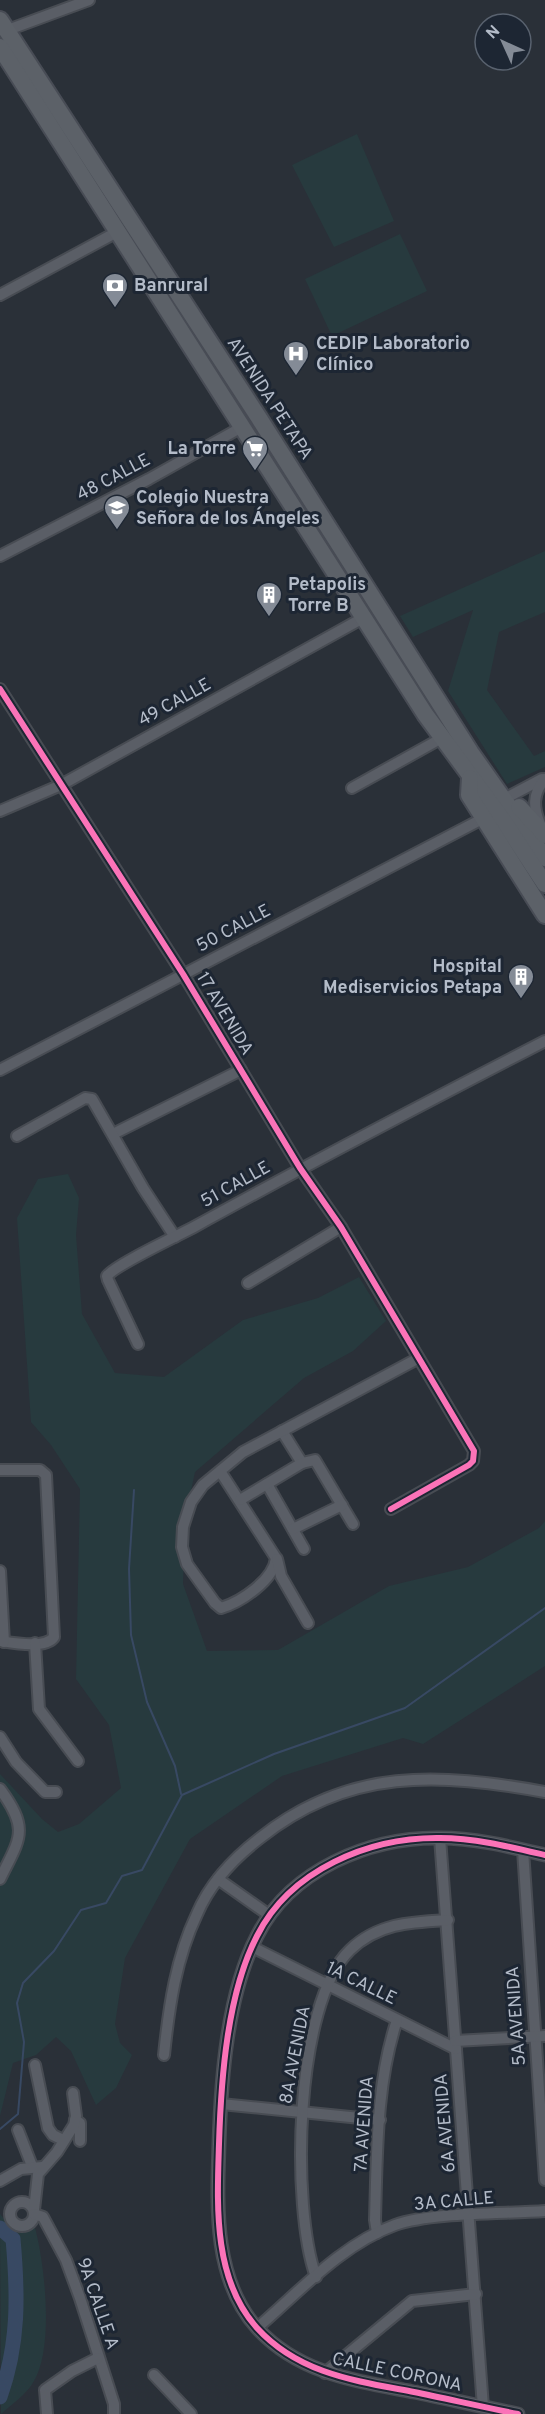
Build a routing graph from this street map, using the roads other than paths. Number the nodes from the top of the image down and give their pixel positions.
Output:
1 (88, 0) edge
2 (1, 32) edge
3 (117, 232) junction
4 (0, 295) edge
5 (259, 418) junction
6 (242, 427) junction
7 (0, 556) edge
8 (363, 618) junction
9 (0, 689) edge
10 (442, 738) junction
11 (470, 778) junction
12 (545, 778) edge
13 (61, 785) junction
14 (492, 785) junction
15 (352, 788) dead end
16 (508, 797) junction
17 (0, 811) edge
18 (483, 818) junction
19 (545, 835) edge
20 (545, 847) edge
21 (545, 858) edge
22 (545, 884) edge
23 (545, 900) edge
24 (545, 915) edge
25 (183, 974) junction
26 (545, 1041) edge
27 (0, 1070) edge
28 (241, 1070) junction
29 (113, 1134) junction
30 (17, 1136) dead end
31 (300, 1168) junction
32 (341, 1227) junction
33 (175, 1237) junction
34 (248, 1283) dead end
35 (138, 1344) dead end
36 (417, 1359) junction
37 (282, 1431) junction
38 (302, 1463) junction
39 (0, 1470) edge
40 (220, 1471) junction
41 (267, 1484) junction
42 (240, 1500) junction
43 (342, 1505) junction
44 (391, 1509) dead end
45 (353, 1524) dead end
46 (293, 1529) junction
47 (304, 1548) dead end
48 (276, 1558) junction
49 (0, 1571) edge
50 (308, 1623) dead end
51 (2, 1642) edge
52 (35, 1643) junction
53 (0, 1737) edge
54 (78, 1761) dead end
55 (0, 1789) edge
56 (545, 1791) edge
57 (56, 1792) dead end
58 (440, 1838) junction
59 (523, 1850) junction
60 (545, 1855) edge
61 (0, 1879) edge
62 (218, 1879) junction
63 (269, 1915) junction
64 (448, 1920) junction
65 (252, 1947) junction
66 (327, 1986) junction
67 (397, 2020) junction
68 (540, 2036) edge
69 (455, 2045) junction
70 (164, 2055) dead end
71 (35, 2065) dead end
72 (73, 2093) dead end
73 (221, 2104) junction
74 (301, 2112) junction
75 (380, 2120) junction
76 (75, 2121) junction
77 (18, 2130) dead end
78 (63, 2140) junction
79 (80, 2141) dead end
80 (37, 2166) junction
81 (545, 2180) edge
82 (0, 2181) edge
83 (545, 2211) edge
84 (470, 2216) junction
85 (377, 2233) junction
86 (316, 2277) junction
87 (476, 2294) junction
88 (257, 2328) junction
89 (98, 2358) junction
90 (325, 2373) junction
91 (154, 2375) dead end
92 (483, 2407) junction
93 (47, 2414) edge
94 (114, 2414) edge
95 (191, 2414) edge
96 (518, 2414) edge

1 - 2 street
2 - 3 main road, AVENIDA PETAPA
2 - 5 main road, AVENIDA PETAPA
3 - 4 street
3 - 6 main road, AVENIDA PETAPA
5 - 6 main road
5 - 14 main road, AVENIDA PETAPA
6 - 7 street, 48 CALLE
6 - 8 main road, AVENIDA PETAPA
8 - 10 main road, AVENIDA PETAPA
8 - 13 street, 49 CALLE
9 - 13 street, 17 AVENIDA
10 - 11 main road, AVENIDA PETAPA
10 - 15 street
11 - 18 main road
11 - 22 main road, AVENIDA PETAPA
11 - 23 main road
12 - 16 street
12 - 19 street
13 - 17 street, 49 CALLE
13 - 25 street, 17 AVENIDA
14 - 16 main road
14 - 21 main road, AVENIDA PETAPA
16 - 19 main road
16 - 20 main road
18 - 24 main road
18 - 25 street, 50 CALLE
25 - 27 street, 50 CALLE
25 - 28 street, 17 AVENIDA
26 - 31 street, 51 CALLE
28 - 29 street
28 - 31 street, 17 AVENIDA
29 - 30 street
29 - 33 street
31 - 32 street, 17 AVENIDA
31 - 33 street, 51 CALLE
32 - 34 street
32 - 36 street, 17 AVENIDA
33 - 35 street, 51 CALLE
36 - 37 street
36 - 44 street, 17 AVENIDA
37 - 38 street
37 - 40 street
38 - 41 street
38 - 43 street
39 - 52 street
40 - 42 street
40 - 48 street
41 - 42 street
41 - 46 street
42 - 48 street
43 - 45 street
43 - 46 street
46 - 47 street
48 - 50 street
49 - 51 street
51 - 52 street
52 - 54 street
53 - 57 street
55 - 61 street
56 - 62 street
58 - 59 street, CALLE CORONA
58 - 63 street, CALLE CORONA
58 - 64 street, 6A AVENIDA
59 - 60 street, CALLE CORONA
59 - 68 street, 5A AVENIDA
62 - 63 street
62 - 70 street
63 - 65 street, CALLE CORONA
64 - 66 street, 8A AVENIDA
64 - 69 street, 6A AVENIDA
65 - 66 street, 1A CALLE
65 - 73 street, CALLE CORONA
66 - 67 street, 1A CALLE
66 - 74 street, 8A AVENIDA
67 - 69 street, 1A CALLE
67 - 75 street, 7A AVENIDA
68 - 69 street, 1A CALLE
68 - 81 street, 5A AVENIDA
69 - 84 street, 6A AVENIDA
71 - 78 street
72 - 76 street
73 - 74 street
73 - 88 street, CALLE CORONA
74 - 75 street
74 - 86 street, 8A AVENIDA
75 - 85 street, 7A AVENIDA
76 - 78 street
76 - 79 street
77 - 80 street
78 - 80 street
80 - 82 street
80 - 89 street, 9A CALLE A
83 - 84 street, 3A CALLE
84 - 85 street, 3A CALLE
84 - 87 street, 6A AVENIDA
85 - 86 street, 3A CALLE
86 - 88 street, 3A CALLE
87 - 90 street
87 - 92 street, 6A AVENIDA
88 - 90 street, CALLE CORONA
89 - 93 street
89 - 94 street, 9A CALLE A
90 - 92 street, CALLE CORONA
91 - 95 street
92 - 96 street, CALLE CORONA

